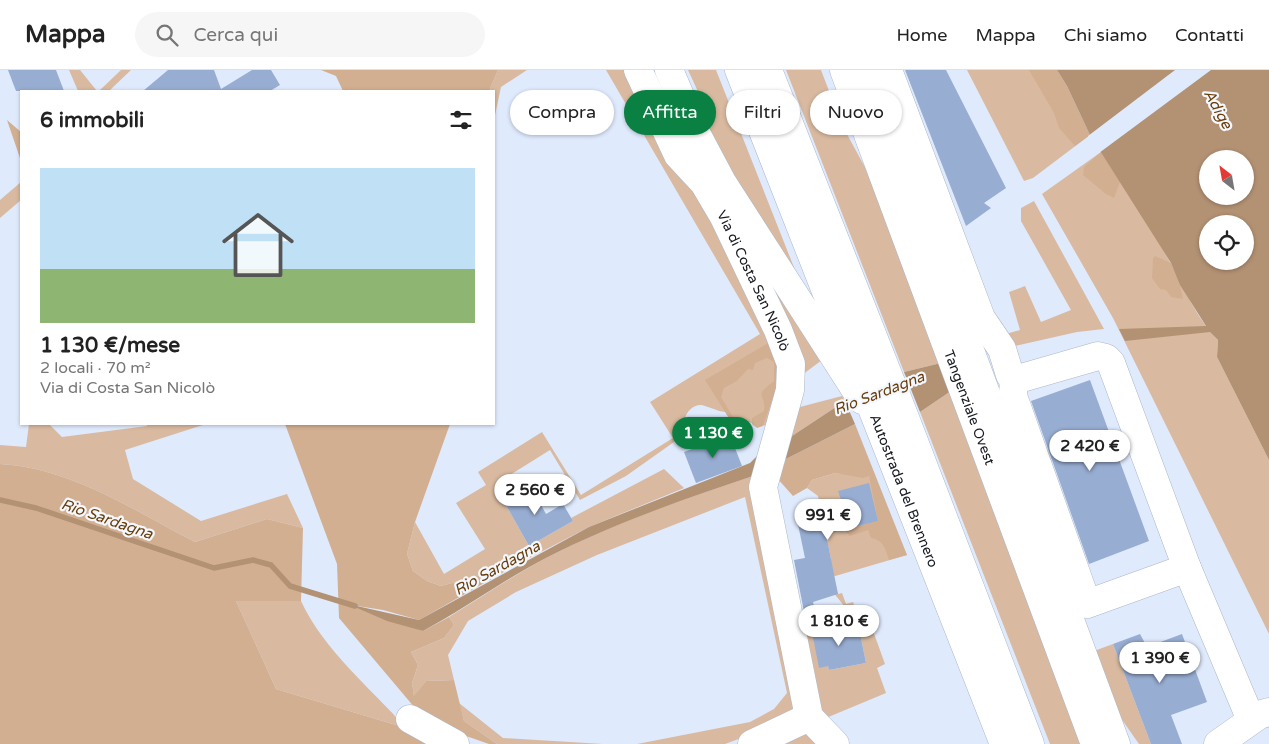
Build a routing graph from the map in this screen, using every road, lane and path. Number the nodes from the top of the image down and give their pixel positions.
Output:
1 (638, 70) edge
2 (657, 70) edge
3 (669, 70) edge
4 (739, 70) edge
5 (768, 70) edge
6 (844, 70) edge
7 (866, 70) edge
8 (888, 70) edge
9 (722, 182) junction
10 (966, 371) junction
11 (1014, 377) junction
12 (860, 389) junction
13 (1186, 568) junction
14 (1260, 716) edge
15 (809, 717) junction
16 (410, 719) dead end
17 (455, 744) edge
18 (752, 744) edge
19 (835, 744) edge
20 (1004, 744) edge
21 (1030, 744) edge
22 (1095, 744) edge
23 (1116, 744) edge
24 (1218, 744) edge

1 - 15 main road, Via di Costa San Nicolò
2 - 9 main road
3 - 9 main road
4 - 12 main road, Autostrada del Brennero
5 - 21 main road, Autostrada del Brennero
6 - 10 main road, Tangenziale Ovest
7 - 10 main road, Tangenziale Ovest
8 - 11 main road
9 - 12 main road
10 - 22 main road, Tangenziale Ovest
10 - 23 main road, Tangenziale Ovest
11 - 13 main road
11 - 13 main road
12 - 20 main road, Autostrada del Brennero
13 - 14 main road
14 - 24 main road
15 - 18 main road
15 - 19 main road
16 - 17 main road

